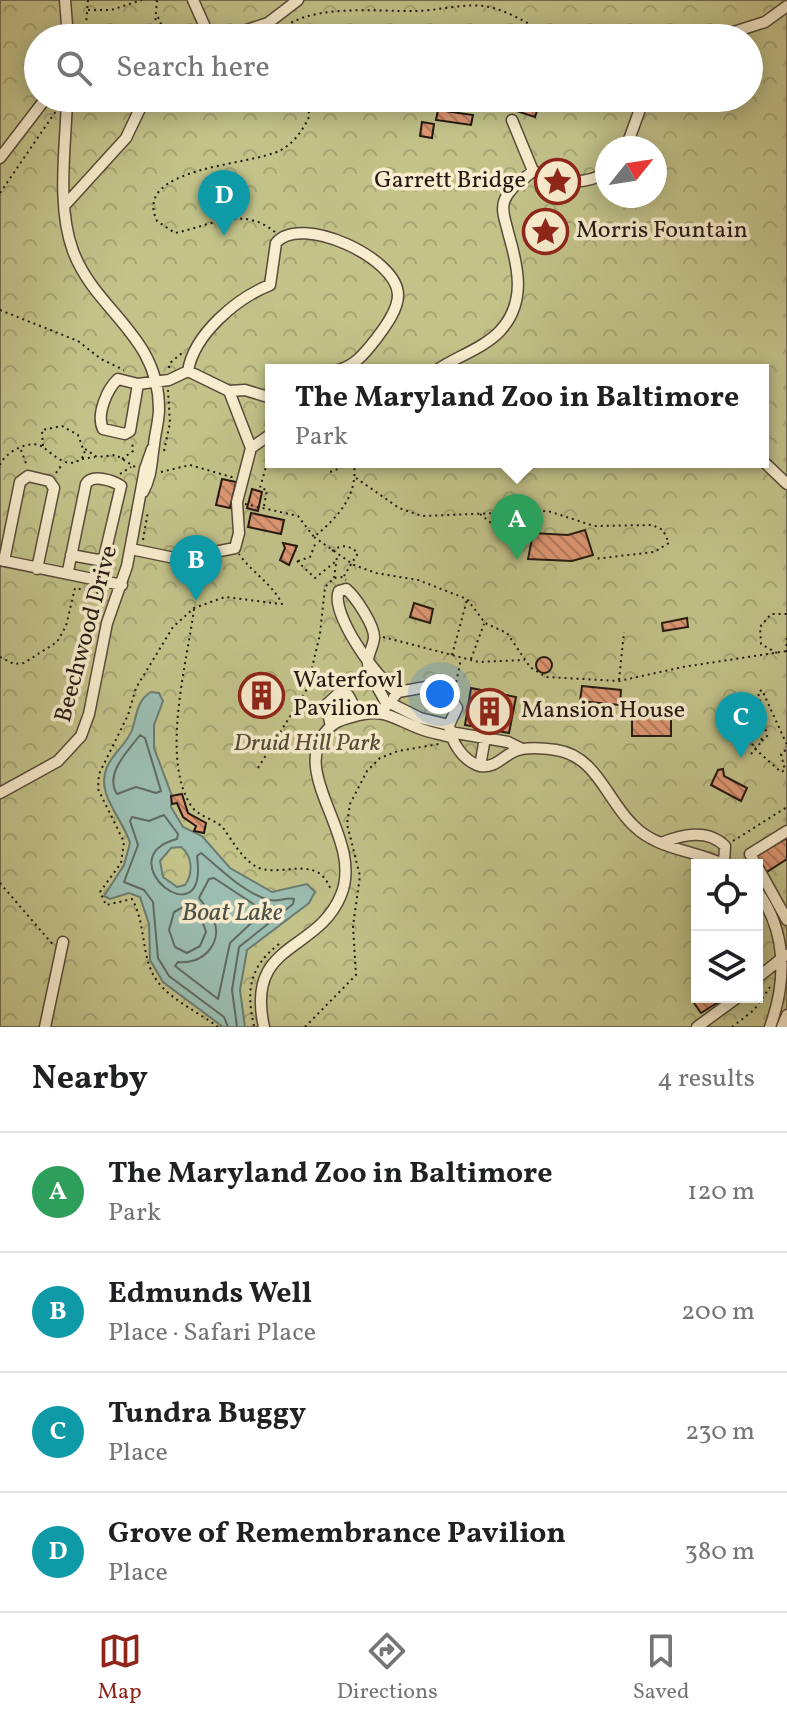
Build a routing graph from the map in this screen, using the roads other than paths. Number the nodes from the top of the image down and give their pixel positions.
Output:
1 (65, 0) edge
2 (193, 0) edge
3 (298, 0) edge
4 (787, 6) edge
5 (67, 24) edge
6 (204, 24) edge
7 (265, 24) edge
8 (759, 24) edge
9 (35, 112) edge
10 (64, 112) edge
11 (138, 112) edge
12 (639, 112) edge
13 (512, 120) dead end
14 (630, 136) edge
15 (0, 158) edge
16 (533, 171) junction
17 (595, 177) edge
18 (66, 204) junction
19 (353, 364) edge
20 (447, 364) edge
21 (188, 371) junction
22 (156, 381) junction
23 (138, 384) junction
24 (229, 391) junction
25 (265, 396) edge
26 (265, 438) edge
27 (251, 448) junction
28 (769, 467) edge
29 (787, 484) edge
30 (131, 549) junction
31 (71, 555) junction
32 (2, 561) edge
33 (37, 569) junction
34 (68, 571) dead end
35 (122, 585) junction
36 (368, 659) junction
37 (398, 692) junction
38 (385, 706) junction
39 (359, 715) junction
40 (331, 726) junction
41 (450, 731) junction
42 (485, 738) junction
43 (522, 749) junction
44 (480, 766) junction
45 (0, 793) edge
46 (787, 831) edge
47 (661, 843) junction
48 (707, 859) edge
49 (724, 859) edge
50 (753, 859) edge
51 (763, 877) edge
52 (763, 900) edge
53 (787, 920) edge
54 (62, 947) road end
55 (786, 948) edge
56 (763, 972) edge
57 (730, 1003) edge
58 (787, 1015) edge
59 (45, 1027) edge
60 (264, 1027) edge
61 (697, 1027) edge
62 (770, 1027) edge
63 (782, 1027) edge

1 - 5 street
2 - 6 street
3 - 7 street
4 - 8 street
9 - 15 street
10 - 18 street, Beechwood Drive
11 - 18 street
12 - 14 street
13 - 16 street
16 - 17 street
16 - 20 street
18 - 22 street, Beechwood Drive
19 - 21 street
21 - 22 street
21 - 24 street
22 - 23 street
22 - 30 street, Beechwood Drive
23 - 23 street
24 - 25 street
24 - 27 street
26 - 27 street
27 - 30 street
28 - 29 street
30 - 35 street, Beechwood Drive
31 - 31 street
31 - 34 street
32 - 33 street
32 - 33 street
33 - 35 street
35 - 45 street, Beechwood Drive
36 - 36 street
36 - 37 street
36 - 38 street
37 - 38 street
37 - 41 street
38 - 39 street
38 - 41 street
39 - 40 street
39 - 40 street
40 - 60 street
41 - 42 street
41 - 44 street
42 - 43 street
42 - 44 street
43 - 44 street
43 - 47 street
46 - 50 street
47 - 48 street
47 - 49 street
51 - 53 street
52 - 55 street
54 - 59 street
55 - 56 street
55 - 62 street
57 - 61 street
58 - 63 street

